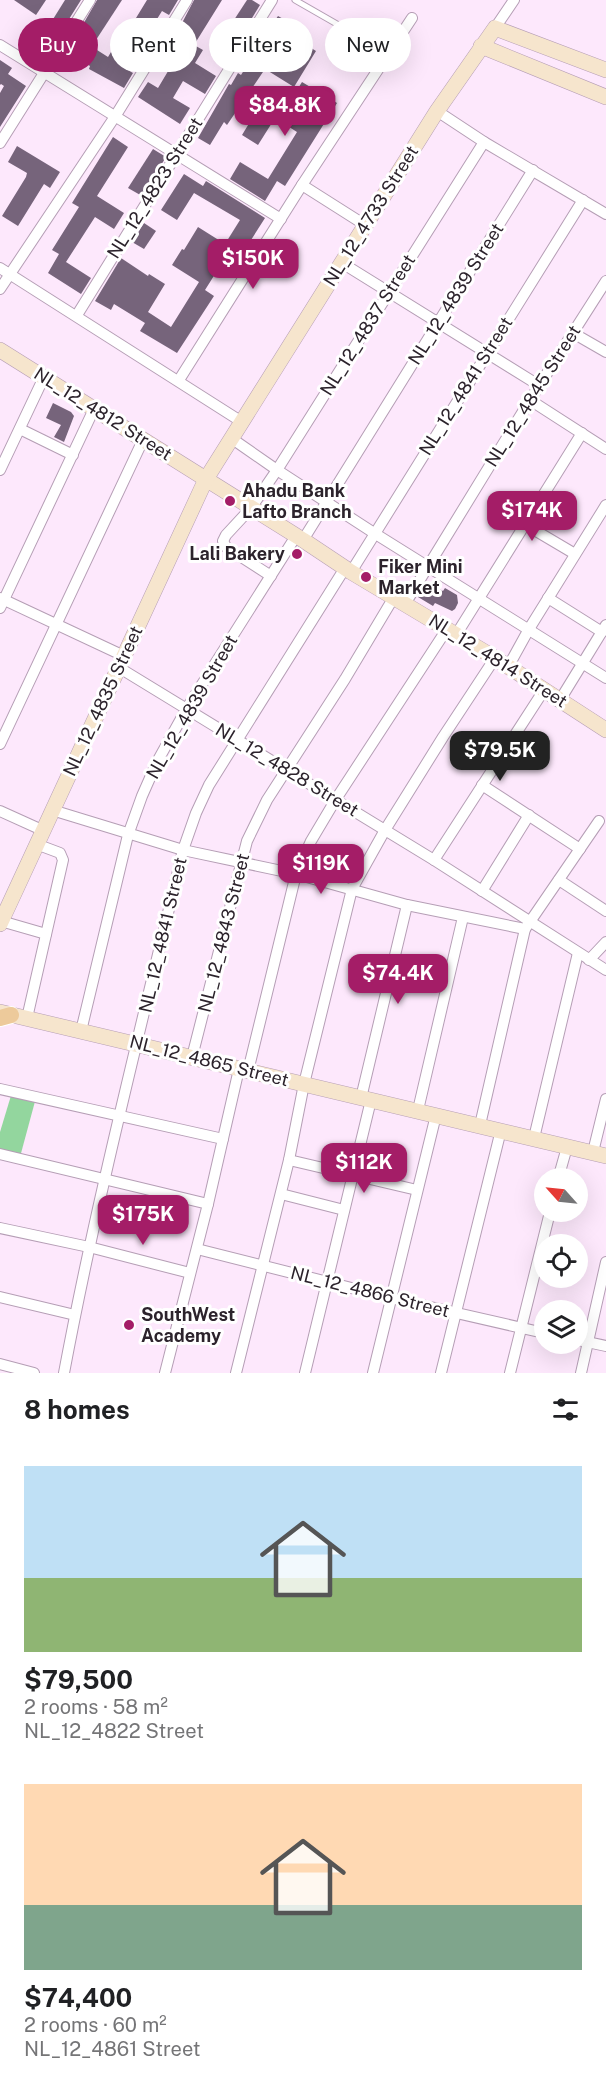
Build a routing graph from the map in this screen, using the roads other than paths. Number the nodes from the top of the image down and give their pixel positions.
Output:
1 (90, 0) edge
2 (187, 0) edge
3 (272, 0) edge
4 (295, 0) edge
5 (514, 0) edge
6 (79, 18) edge
7 (326, 18) edge
8 (412, 18) dead end
9 (495, 28) junction
10 (0, 45) edge
11 (481, 46) junction
12 (18, 56) edge
13 (606, 70) edge
14 (45, 72) joint
15 (606, 97) edge
16 (437, 111) junction
17 (116, 115) junction
18 (484, 142) junction
19 (0, 143) edge
20 (177, 153) junction
21 (533, 170) junction
22 (302, 185) junction
23 (583, 200) junction
24 (606, 214) edge
25 (281, 219) junction
26 (365, 225) junction
27 (342, 263) junction
28 (5, 271) edge
29 (606, 281) edge
30 (0, 290) edge
31 (388, 291) junction
32 (77, 315) junction
33 (438, 322) junction
34 (573, 333) junction
35 (0, 350) edge
36 (606, 352) edge
37 (486, 353) junction
38 (44, 377) junction
39 (179, 380) junction
40 (540, 386) junction
41 (530, 400) junction
42 (94, 410) junction
43 (242, 422) junction
44 (20, 429) junction
45 (582, 433) junction
46 (231, 438) junction
47 (143, 440) junction
48 (606, 449) edge
49 (72, 455) junction
50 (0, 470) edge
51 (277, 470) junction
52 (206, 479) junction
53 (326, 500) junction
54 (606, 505) edge
55 (251, 507) junction
56 (526, 525) junction
57 (374, 533) junction
58 (300, 538) junction
59 (575, 554) junction
60 (428, 567) junction
61 (348, 570) junction
62 (271, 576) junction
63 (479, 597) junction
64 (548, 598) junction
65 (399, 600) junction
66 (1, 602) edge
67 (56, 624) junction
68 (529, 629) junction
69 (604, 629) edge
70 (452, 632) junction
71 (121, 661) junction
72 (501, 663) junction
73 (582, 664) junction
74 (606, 678) edge
75 (544, 690) junction
76 (560, 700) junction
77 (187, 708) junction
78 (606, 730) edge
79 (236, 740) junction
80 (0, 744) edge
81 (287, 769) junction
82 (482, 785) junction
83 (336, 799) junction
84 (52, 810) junction
85 (0, 811) edge
86 (529, 815) junction
87 (599, 821) dead end
88 (386, 830) junction
89 (128, 835) junction
90 (39, 837) junction
91 (580, 849) junction
92 (183, 850) junction
93 (434, 860) junction
94 (240, 862) junction
95 (297, 874) junction
96 (558, 880) junction
97 (352, 889) junction
98 (482, 891) junction
99 (407, 905) junction
100 (606, 910) edge
101 (463, 917) junction
102 (1, 922) edge
103 (527, 926) junction
104 (46, 934) junction
105 (606, 942) edge
106 (578, 953) junction
107 (589, 960) junction
108 (606, 970) edge
109 (9, 1016) edge
110 (81, 1031) junction
111 (138, 1044) junction
112 (192, 1057) junction
113 (244, 1070) junction
114 (304, 1084) junction
115 (0, 1089) edge
116 (366, 1099) junction
117 (606, 1099) edge
118 (418, 1110) junction
119 (436, 1115) junction
120 (118, 1116) junction
121 (480, 1125) junction
122 (501, 1130) junction
123 (534, 1138) junction
124 (223, 1139) junction
125 (567, 1147) junction
126 (0, 1154) edge
127 (600, 1154) edge
128 (289, 1160) junction
129 (561, 1168) edge
130 (354, 1174) junction
131 (104, 1179) junction
132 (417, 1190) junction
133 (281, 1194) junction
134 (208, 1204) junction
135 (344, 1210) junction
136 (548, 1222) edge
137 (0, 1228) edge
138 (89, 1247) junction
139 (197, 1249) junction
140 (606, 1262) edge
141 (262, 1265) junction
142 (190, 1273) junction
143 (328, 1281) junction
144 (0, 1297) edge
145 (391, 1298) junction
146 (456, 1313) junction
147 (75, 1315) junction
148 (588, 1324) edge
149 (521, 1329) junction
150 (534, 1331) edge
151 (588, 1342) edge
152 (606, 1346) edge
153 (582, 1354) edge
154 (0, 1364) edge
155 (34, 1373) edge
156 (64, 1373) edge
157 (165, 1373) edge
158 (236, 1373) edge
159 (305, 1373) edge
160 (373, 1373) edge
161 (441, 1373) edge
162 (510, 1373) edge
163 (581, 1373) edge

1 - 6 street
2 - 17 street
3 - 20 street, NL_12_4823 Street
4 - 7 lane
5 - 9 street
8 - 22 street
9 - 11 street, NL_12_4733 Street
9 - 13 street
10 - 12 street
11 - 15 street
11 - 16 street, NL_12_4733 Street
14 - 17 street
14 - 19 street
16 - 18 street
16 - 26 street, NL_12_4733 Street
17 - 20 street
17 - 28 street
18 - 21 street
18 - 31 street, NL_12_4837 Street
20 - 25 street
20 - 32 street, NL_12_4823 Street
21 - 23 street
21 - 33 street, NL_12_4839 Street
22 - 25 street
22 - 26 street
23 - 24 street
23 - 37 street, NL_12_4841 Street
25 - 39 street
26 - 27 street, NL_12_4733 Street
27 - 31 street
27 - 43 street, NL_12_4733 Street
28 - 30 street
28 - 32 street
29 - 34 street, NL_12_4845 Street
31 - 33 street
31 - 51 street, NL_12_4837 Street
32 - 39 street
33 - 37 street
33 - 53 street, NL_12_4839 Street
34 - 36 street
34 - 40 street, NL_12_4845 Street
35 - 38 street, NL_12_4812 Street
37 - 40 street
37 - 57 street, NL_12_4841 Street
38 - 42 street, NL_12_4812 Street
38 - 44 street
39 - 43 street
40 - 41 street, NL_12_4845 Street
41 - 45 street
41 - 60 street, NL_12_4845 Street
42 - 47 street, NL_12_4812 Street
42 - 49 street
43 - 46 street, NL_12_4733 Street
44 - 49 street
44 - 50 street
45 - 48 street
45 - 56 street
46 - 51 street
46 - 52 street, NL_12_4733 Street
47 - 52 street, NL_12_4812 Street
47 - 67 street
49 - 66 street
51 - 53 street
51 - 55 street, NL_12_4837 Street
52 - 55 street, NL_12_4814 Street
52 - 71 street, NL_12_4835 Street
53 - 57 street
53 - 58 street, NL_12_4839 Street
54 - 59 street
55 - 58 street, NL_12_4814 Street
55 - 62 street, NL_12_4837 Street
56 - 59 street
56 - 63 street
57 - 60 street
57 - 61 street, NL_12_4841 Street
58 - 61 street, NL_12_4814 Street
58 - 62 street, NL_12_4839 Street
59 - 64 street
60 - 63 street
60 - 65 street, NL_12_4845 Street
61 - 65 street, NL_12_4814 Street
61 - 79 street, NL_12_4841 Street
62 - 77 street, NL_12_4839 Street
63 - 68 street
63 - 70 street
64 - 68 street
64 - 69 street
65 - 70 street, NL_12_4814 Street
65 - 81 street, NL_12_4843 Street
66 - 67 street, NL_12_4828 Street
67 - 71 street, NL_12_4828 Street
67 - 80 street
68 - 72 street
68 - 73 street
69 - 73 street
70 - 72 street, NL_12_4814 Street
70 - 83 street
71 - 77 street, NL_12_4828 Street
71 - 84 street, NL_12_4835 Street
72 - 75 street, NL_12_4814 Street
72 - 88 street
73 - 74 street
73 - 76 street
75 - 76 street, NL_12_4814 Street
75 - 82 street
76 - 78 street, NL_12_4814 Street
77 - 79 street, NL_12_4828 Street
77 - 89 street, NL_12_4839 Street
79 - 81 street, NL_12_4828 Street
79 - 92 street, NL_12_4841 Street
81 - 83 street, NL_12_4828 Street
81 - 94 street, NL_12_4843 Street
82 - 86 street
82 - 93 street
83 - 88 street, NL_12_4828 Street
83 - 95 street
84 - 89 street
84 - 90 street, NL_12_4835 Street
85 - 90 street
86 - 91 street
86 - 98 street
87 - 91 street
88 - 93 street, NL_12_4828 Street
88 - 97 street
89 - 92 street
89 - 110 street, NL_12_4839 Street
90 - 102 street, NL_12_4835 Street
90 - 104 street
91 - 96 street
92 - 94 street
92 - 111 street, NL_12_4841 Street
93 - 98 street, NL_12_4828 Street
94 - 95 street
94 - 112 street, NL_12_4843 Street
95 - 97 street
95 - 113 street
96 - 100 street
96 - 103 street
97 - 99 street
97 - 114 street
98 - 103 street, NL_12_4828 Street
99 - 101 street
99 - 116 street
101 - 103 street
101 - 118 street
102 - 104 street
103 - 106 street, NL_12_4828 Street
103 - 121 street
104 - 109 street
105 - 107 street
106 - 107 street, NL_12_4828 Street
106 - 123 street
107 - 108 street, NL_12_4828 Street
109 - 110 street, NL_12_4865 Street
110 - 111 street, NL_12_4865 Street
111 - 112 street, NL_12_4865 Street
111 - 120 street, NL_12_4841 Street
112 - 113 street, NL_12_4865 Street
113 - 114 street, NL_12_4865 Street
113 - 124 street
114 - 116 street, NL_12_4865 Street
114 - 128 street
115 - 120 street
116 - 118 street, NL_12_4865 Street
116 - 130 street
117 - 127 street
118 - 119 street, NL_12_4865 Street
119 - 121 street, NL_12_4865 Street
119 - 132 street
120 - 124 street
120 - 131 street, NL_12_4841 Street
121 - 122 street, NL_12_4865 Street
122 - 123 street, NL_12_4865 Street
122 - 146 street
123 - 125 street, NL_12_4865 Street
124 - 134 street
125 - 127 street, NL_12_4865 Street
125 - 129 street
126 - 131 street
128 - 130 street
128 - 133 street
130 - 132 street
130 - 135 street
131 - 134 street
131 - 138 street, NL_12_4841 Street
132 - 145 street
133 - 135 street
133 - 141 street
134 - 139 street
135 - 143 street
136 - 149 street
137 - 138 street
138 - 142 street
138 - 147 street, NL_12_4841 Street
139 - 141 street, NL_12_4866 Street
139 - 142 street
140 - 148 street
141 - 143 street, NL_12_4866 Street
141 - 158 street
142 - 157 street
143 - 145 street, NL_12_4866 Street
143 - 159 street
144 - 147 street
145 - 146 street, NL_12_4866 Street
145 - 160 street
146 - 149 street, NL_12_4866 Street
146 - 161 street
147 - 156 street, NL_12_4841 Street
149 - 150 street, NL_12_4866 Street
149 - 162 street
151 - 152 street
153 - 163 street
154 - 155 street

